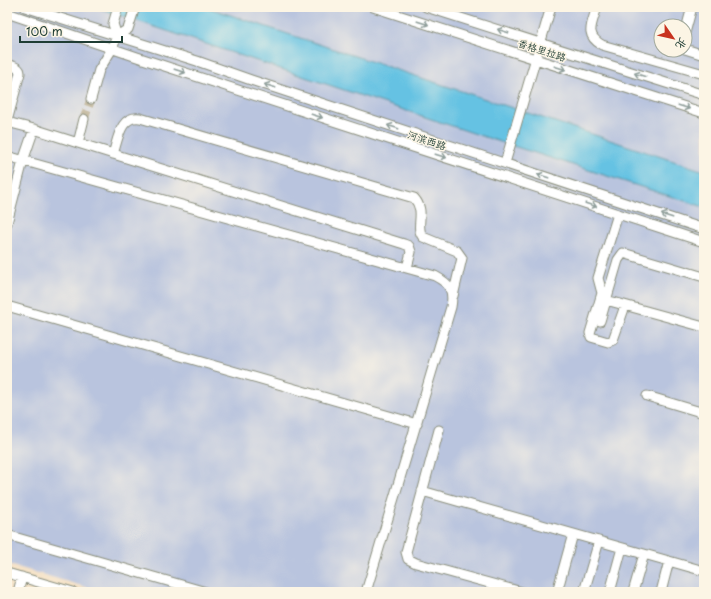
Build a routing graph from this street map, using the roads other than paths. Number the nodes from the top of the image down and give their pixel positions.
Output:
1 (25, 7) edge
2 (118, 7) edge
3 (135, 7) edge
4 (373, 7) edge
5 (426, 7) edge
6 (551, 7) edge
7 (597, 7) edge
8 (692, 7) edge
9 (7, 13) edge
10 (689, 18) edge
11 (117, 36) junction
12 (540, 43) junction
13 (112, 49) junction
14 (693, 52) edge
15 (704, 55) edge
16 (535, 60) junction
17 (7, 64) edge
18 (704, 74) edge
19 (704, 95) edge
20 (91, 99) tunnel mouth
21 (704, 113) edge
22 (84, 119) tunnel mouth
23 (7, 122) edge
24 (34, 130) junction
25 (78, 143) junction
26 (113, 154) junction
27 (7, 156) edge
28 (24, 161) junction
29 (505, 163) junction
30 (618, 214) junction
31 (7, 223) edge
32 (704, 228) edge
33 (704, 242) edge
34 (407, 268) junction
35 (704, 277) edge
36 (453, 297) junction
37 (606, 300) junction
38 (7, 306) edge
39 (625, 306) junction
40 (704, 328) edge
41 (595, 339) junction
42 (647, 396) dead end
43 (704, 413) edge
44 (417, 424) junction
45 (439, 430) dead end
46 (422, 490) junction
47 (574, 534) junction
48 (7, 535) edge
49 (599, 541) junction
50 (622, 548) junction
51 (644, 554) junction
52 (669, 561) junction
53 (704, 571) edge
54 (7, 573) edge
55 (22, 577) junction
56 (18, 592) edge
57 (73, 592) edge
58 (206, 592) edge
59 (366, 592) edge
60 (522, 592) edge
61 (557, 592) edge
62 (584, 592) edge
63 (610, 592) edge
64 (634, 592) edge
65 (661, 592) edge

1 - 11 street
2 - 11 street
3 - 11 street
4 -> 16 street, 香格里拉路
12 -> 5 street, 香格里拉路
6 - 12 street
7 - 18 street
8 - 10 street
9 - 13 street, 河滨西路
11 - 13 street
29 -> 11 street
12 - 16 street
19 -> 12 street, 香格里拉路
13 - 20 street
13 -> 30 street, 河滨西路
14 - 15 street
16 -> 21 street, 香格里拉路
16 - 29 street
17 - 23 street
22 - 25 street
23 - 24 street
24 - 25 street
24 - 28 street
25 - 26 street
26 - 34 street
26 - 36 street
27 - 28 street
28 - 31 street
28 - 34 street
32 -> 29 street
30 - 33 street, 河滨西路
30 - 41 street
34 - 36 street
35 - 37 street
36 - 44 street
37 - 39 street
37 - 41 street
38 - 44 street
39 - 40 street
39 - 41 street
42 - 43 street
44 - 59 street
45 - 46 street
46 - 47 street
46 - 60 street
47 - 49 street
47 - 61 street
48 - 58 street
49 - 50 street
49 - 62 street
50 - 51 street
50 - 63 street
51 - 52 street
51 - 64 street
52 - 53 street
52 - 65 street
54 - 55 street
55 - 56 street
55 - 57 street

